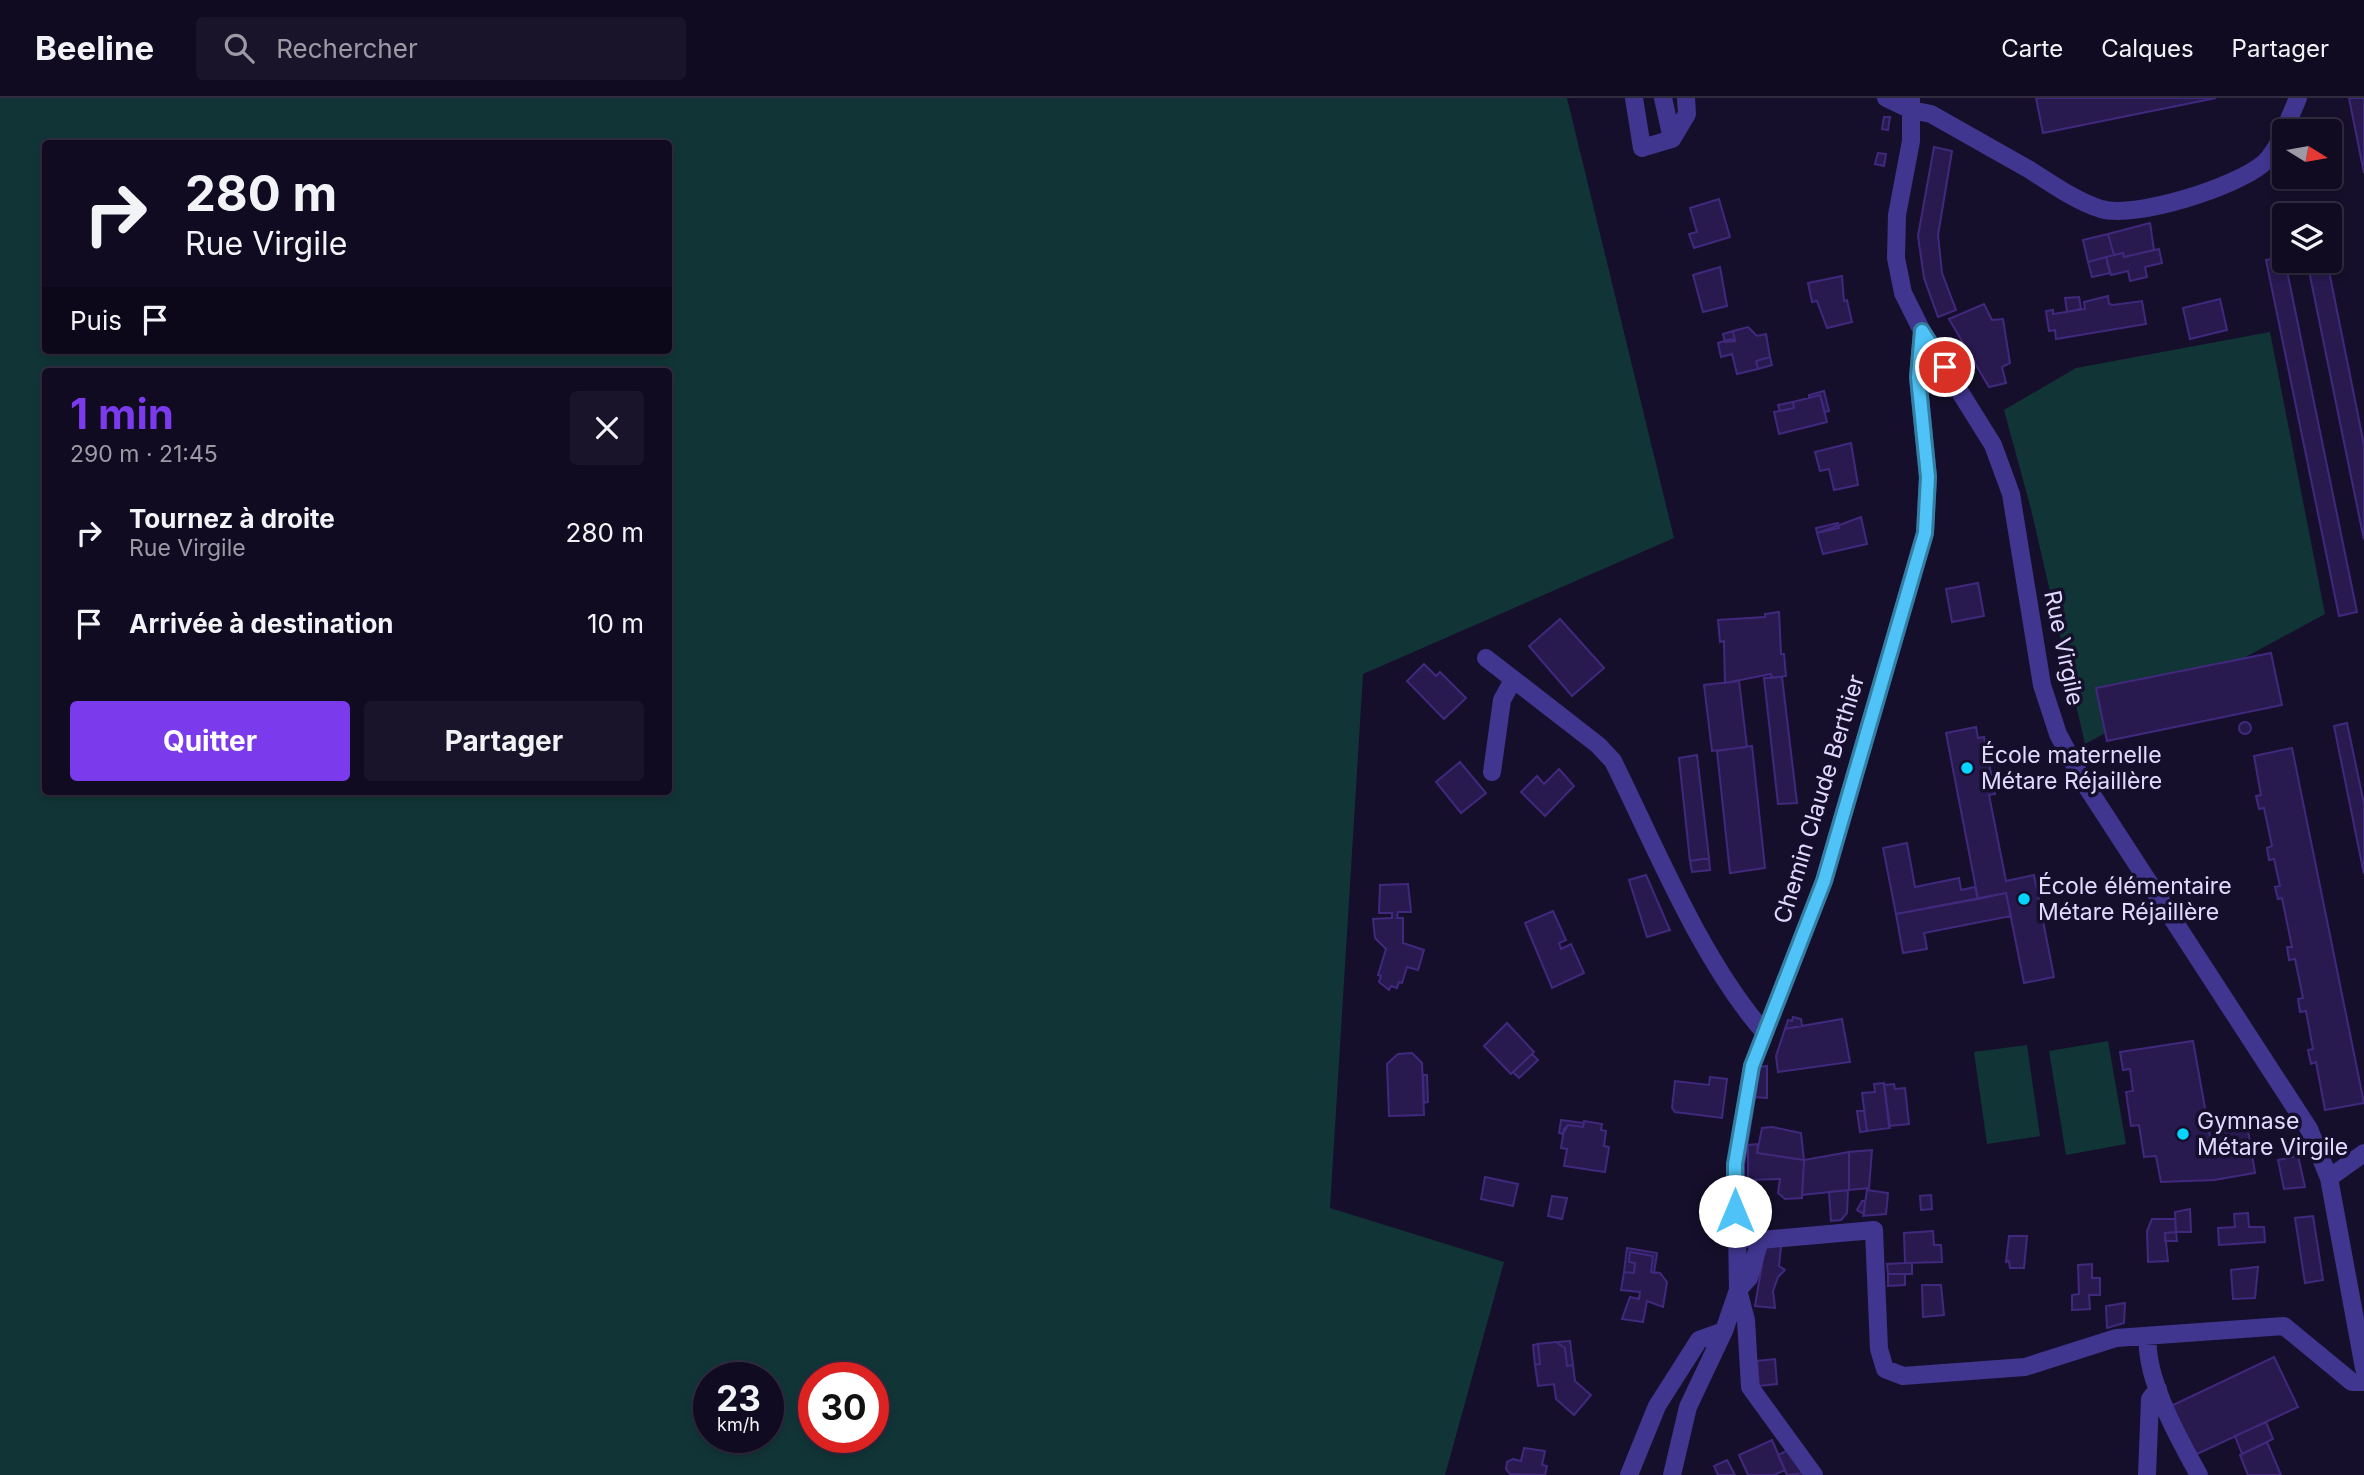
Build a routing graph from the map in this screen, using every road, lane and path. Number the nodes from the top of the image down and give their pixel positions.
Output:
1 (1634, 98) edge
2 (1663, 98) edge
3 (1686, 98) edge
4 (1886, 98) edge
5 (2298, 98) edge
6 (1911, 104) edge
7 (2289, 119) edge
8 (1672, 139) junction
9 (2272, 154) edge
10 (1922, 331) junction
11 (1486, 658) dead end
12 (1513, 680) junction
13 (1492, 772) dead end
14 (1764, 1032) junction
15 (2364, 1153) edge
16 (2329, 1178) junction
17 (1738, 1290) junction
18 (2360, 1325) edge
19 (1724, 1331) junction
20 (2148, 1336) junction
21 (2364, 1368) edge
22 (2364, 1382) edge
23 (2158, 1390) junction
24 (1629, 1475) edge
25 (1672, 1475) edge
26 (1814, 1475) edge
27 (2147, 1475) edge
28 (2199, 1475) edge

1 - 8 street
2 - 8 street
3 - 8 street
4 - 6 street
5 - 7 street
6 - 9 street
6 - 10 street, Rue Virgile
10 - 14 street, Chemin Claude Berthier
10 - 16 street, Rue Virgile
11 - 12 street
12 - 13 street
12 - 14 street
14 - 17 street, Chemin Claude Berthier
15 - 16 street
16 - 18 street, Rue Virgile
17 - 19 street, Chemin Claude Berthier
17 - 20 street
17 - 26 street
18 - 21 street, Rue Virgile
19 - 24 street
19 - 25 street, Chemin Claude Berthier
20 - 22 street
20 - 23 street
23 - 27 street
23 - 28 street

